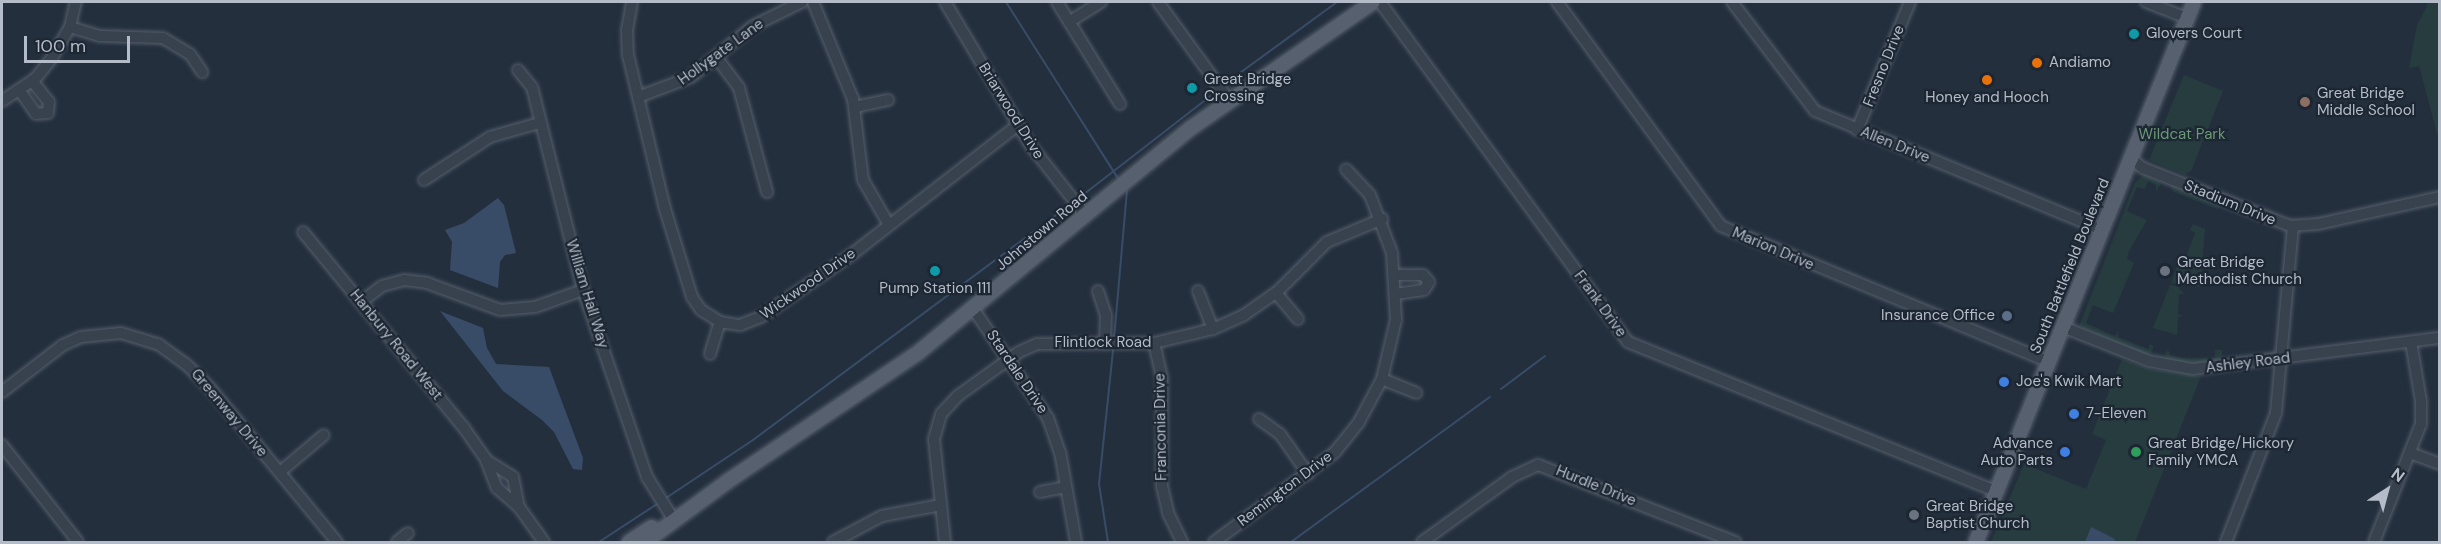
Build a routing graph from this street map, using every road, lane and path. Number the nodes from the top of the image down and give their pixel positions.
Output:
1 (76, 2) edge
2 (632, 2) edge
3 (802, 2) edge
4 (813, 2) edge
5 (945, 2) edge
6 (1057, 2) edge
7 (1101, 2) edge
8 (1158, 2) edge
9 (1373, 2) edge
10 (1380, 2) edge
11 (1557, 2) edge
12 (1732, 2) edge
13 (1910, 2) edge
14 (2146, 2) edge
15 (2194, 2) edge
16 (2187, 18) junction
17 (1069, 22) junction
18 (70, 27) junction
19 (716, 57) junction
20 (518, 70) dead end
21 (202, 72) dead end
22 (32, 81) junction
23 (20, 91) junction
24 (638, 97) junction
25 (888, 100) dead end
26 (1229, 100) junction
27 (2, 101) edge
28 (1120, 104) dead end
29 (855, 107) junction
30 (539, 123) junction
31 (1018, 125) junction
32 (1857, 130) junction
33 (2132, 159) junction
34 (1346, 169) dead end
35 (424, 180) dead end
36 (767, 192) dead end
37 (2439, 197) edge
38 (1086, 216) junction
39 (1382, 219) junction
40 (889, 225) junction
41 (2293, 226) junction
42 (2103, 230) junction
43 (303, 232) dead end
44 (1396, 275) junction
45 (583, 290) junction
46 (1098, 291) dead end
47 (1198, 291) dead end
48 (1276, 293) junction
49 (1396, 294) junction
50 (361, 302) junction
51 (974, 310) junction
52 (1298, 319) dead end
53 (720, 322) junction
54 (2063, 327) junction
55 (1213, 329) junction
56 (2439, 338) edge
57 (2411, 342) junction
58 (1105, 344) junction
59 (1154, 344) junction
60 (710, 354) dead end
61 (1009, 358) junction
62 (2283, 360) junction
63 (2049, 362) junction
64 (1382, 379) junction
65 (2, 392) edge
66 (1416, 393) dead end
67 (1258, 419) dead end
68 (324, 435) dead end
69 (2, 445) edge
70 (2410, 453) junction
71 (486, 460) junction
72 (2439, 464) edge
73 (280, 472) junction
74 (1308, 474) junction
75 (728, 481) junction
76 (1066, 487) junction
77 (1040, 492) dead end
78 (1996, 492) junction
79 (941, 505) junction
80 (519, 507) junction
81 (670, 514) junction
82 (408, 532) dead end
83 (1715, 539) edge
84 (78, 543) edge
85 (337, 543) edge
86 (397, 543) edge
87 (544, 543) edge
88 (629, 543) edge
89 (645, 543) edge
90 (833, 543) edge
91 (945, 543) edge
92 (1076, 543) edge
93 (1182, 543) edge
94 (1214, 543) edge
95 (1422, 543) edge
96 (1736, 543) edge
97 (1976, 543) edge
98 (2226, 543) edge
99 (2374, 543) edge

1 - 18 street
2 - 24 street
3 - 19 street, Hollygate Lane
4 - 29 street
5 - 31 street, Briarwood Drive
6 - 17 street
7 - 17 street
8 - 26 street
9 - 26 main road, Johnstown Road
10 - 78 street, Frank Drive
11 - 63 street, Marion Drive
12 - 32 street, Allen Drive
13 - 32 street, Fresno Drive
14 - 16 street
15 - 16 main road, South Battlefield Boulevard
16 - 33 main road, South Battlefield Boulevard
17 - 28 street
18 - 21 street
18 - 22 street
19 - 24 street, Hollygate Lane
19 - 36 street
20 - 30 street, William Hall Way
22 - 23 street
22 - 23 street
23 - 27 street
24 - 53 street
25 - 29 street
26 - 38 main road, Johnstown Road
29 - 40 street
30 - 35 street
30 - 45 street, William Hall Way
31 - 38 street, Briarwood Drive
31 - 40 street, Wickwood Drive
32 - 42 street, Allen Drive
33 - 41 street, Stadium Drive
33 - 42 main road, South Battlefield Boulevard
34 - 39 street, Remington Drive
37 - 41 street, Stadium Drive
38 - 51 main road, Johnstown Road
39 - 44 street, Remington Drive
39 - 48 street, Flintlock Road
40 - 53 street, Wickwood Drive
41 - 62 street
42 - 54 main road, South Battlefield Boulevard
43 - 50 street, Hanbury Road West
44 - 49 street, Remington Drive
44 - 49 street
45 - 50 street
45 - 81 street, William Hall Way
46 - 58 street
47 - 55 street
48 - 52 street
48 - 55 street, Flintlock Road
49 - 64 street, Remington Drive
50 - 71 street, Hanbury Road West
51 - 61 street, Stardale Drive
51 - 75 main road, Johnstown Road
53 - 60 street
54 - 62 street, Ashley Road
54 - 63 main road, South Battlefield Boulevard
55 - 59 street, Flintlock Road
56 - 57 street, Ashley Road
57 - 62 street, Ashley Road
57 - 70 street
58 - 59 street, Flintlock Road
58 - 61 street, Flintlock Road
59 - 93 street, Franconia Drive
61 - 76 street, Stardale Drive
61 - 79 street, Flintlock Road
62 - 98 street
63 - 78 main road, South Battlefield Boulevard
64 - 66 street
64 - 74 street, Remington Drive
65 - 73 street, Greenway Drive
67 - 74 street
68 - 73 street
69 - 84 street
70 - 72 street
70 - 99 street
71 - 80 street, Hanbury Road West
71 - 80 street, Hanbury Road West
73 - 85 street, Greenway Drive
74 - 94 street, Remington Drive
75 - 81 main road, Johnstown Road
75 - 89 main road, Johnstown Road
76 - 77 street
76 - 92 street, Stardale Drive
78 - 97 main road, South Battlefield Boulevard
79 - 90 street
79 - 91 street, Flintlock Road
80 - 87 street, Hanbury Road West
81 - 88 main road, Johnstown Road
82 - 86 street
83 - 95 street, Hurdle Drive
83 - 96 street, Hurdle Drive

